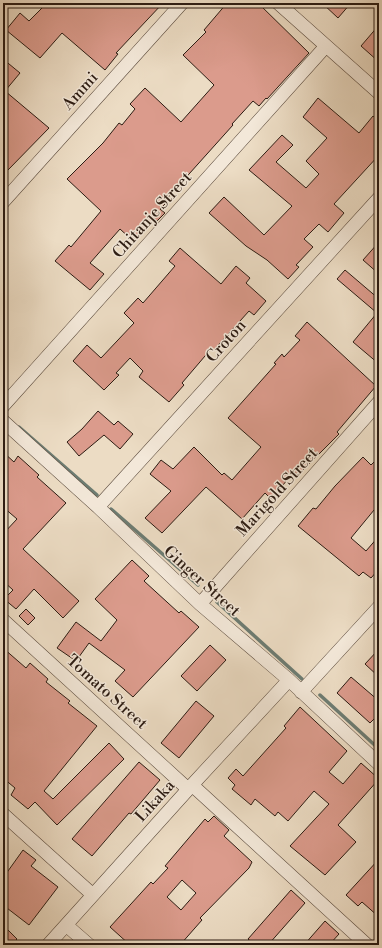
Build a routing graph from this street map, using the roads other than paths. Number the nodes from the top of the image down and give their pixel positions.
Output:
1 (182, 3) edge
2 (278, 3) edge
3 (326, 46) junction
4 (379, 93) edge
5 (379, 198) edge
6 (3, 202) edge
7 (379, 402) edge
8 (3, 406) edge
9 (3, 421) edge
10 (98, 507) junction
11 (200, 604) junction
12 (379, 607) edge
13 (3, 620) edge
14 (289, 680) junction
15 (301, 692) junction
16 (379, 764) edge
17 (190, 787) junction
18 (3, 814) edge
19 (93, 895) junction
20 (66, 924) junction
21 (48, 945) edge
22 (89, 945) edge
23 (367, 945) edge

1 - 6 street, Ammi
2 - 3 street
3 - 4 street
3 - 8 street, Chitanje Street
5 - 10 street, Croton
7 - 11 street, Marigold Street
9 - 10 street, Ginger Street
10 - 11 street, Ginger Street
11 - 14 street, Ginger Street
12 - 15 street
13 - 17 street, Tomato Street
14 - 15 street, Ginger Street
14 - 17 street, Likaka
15 - 16 street, Ginger Street
17 - 19 street, Likaka
17 - 23 street, Tomato Street
18 - 19 street
19 - 20 street, Likaka
20 - 21 street, Likaka
20 - 22 street

